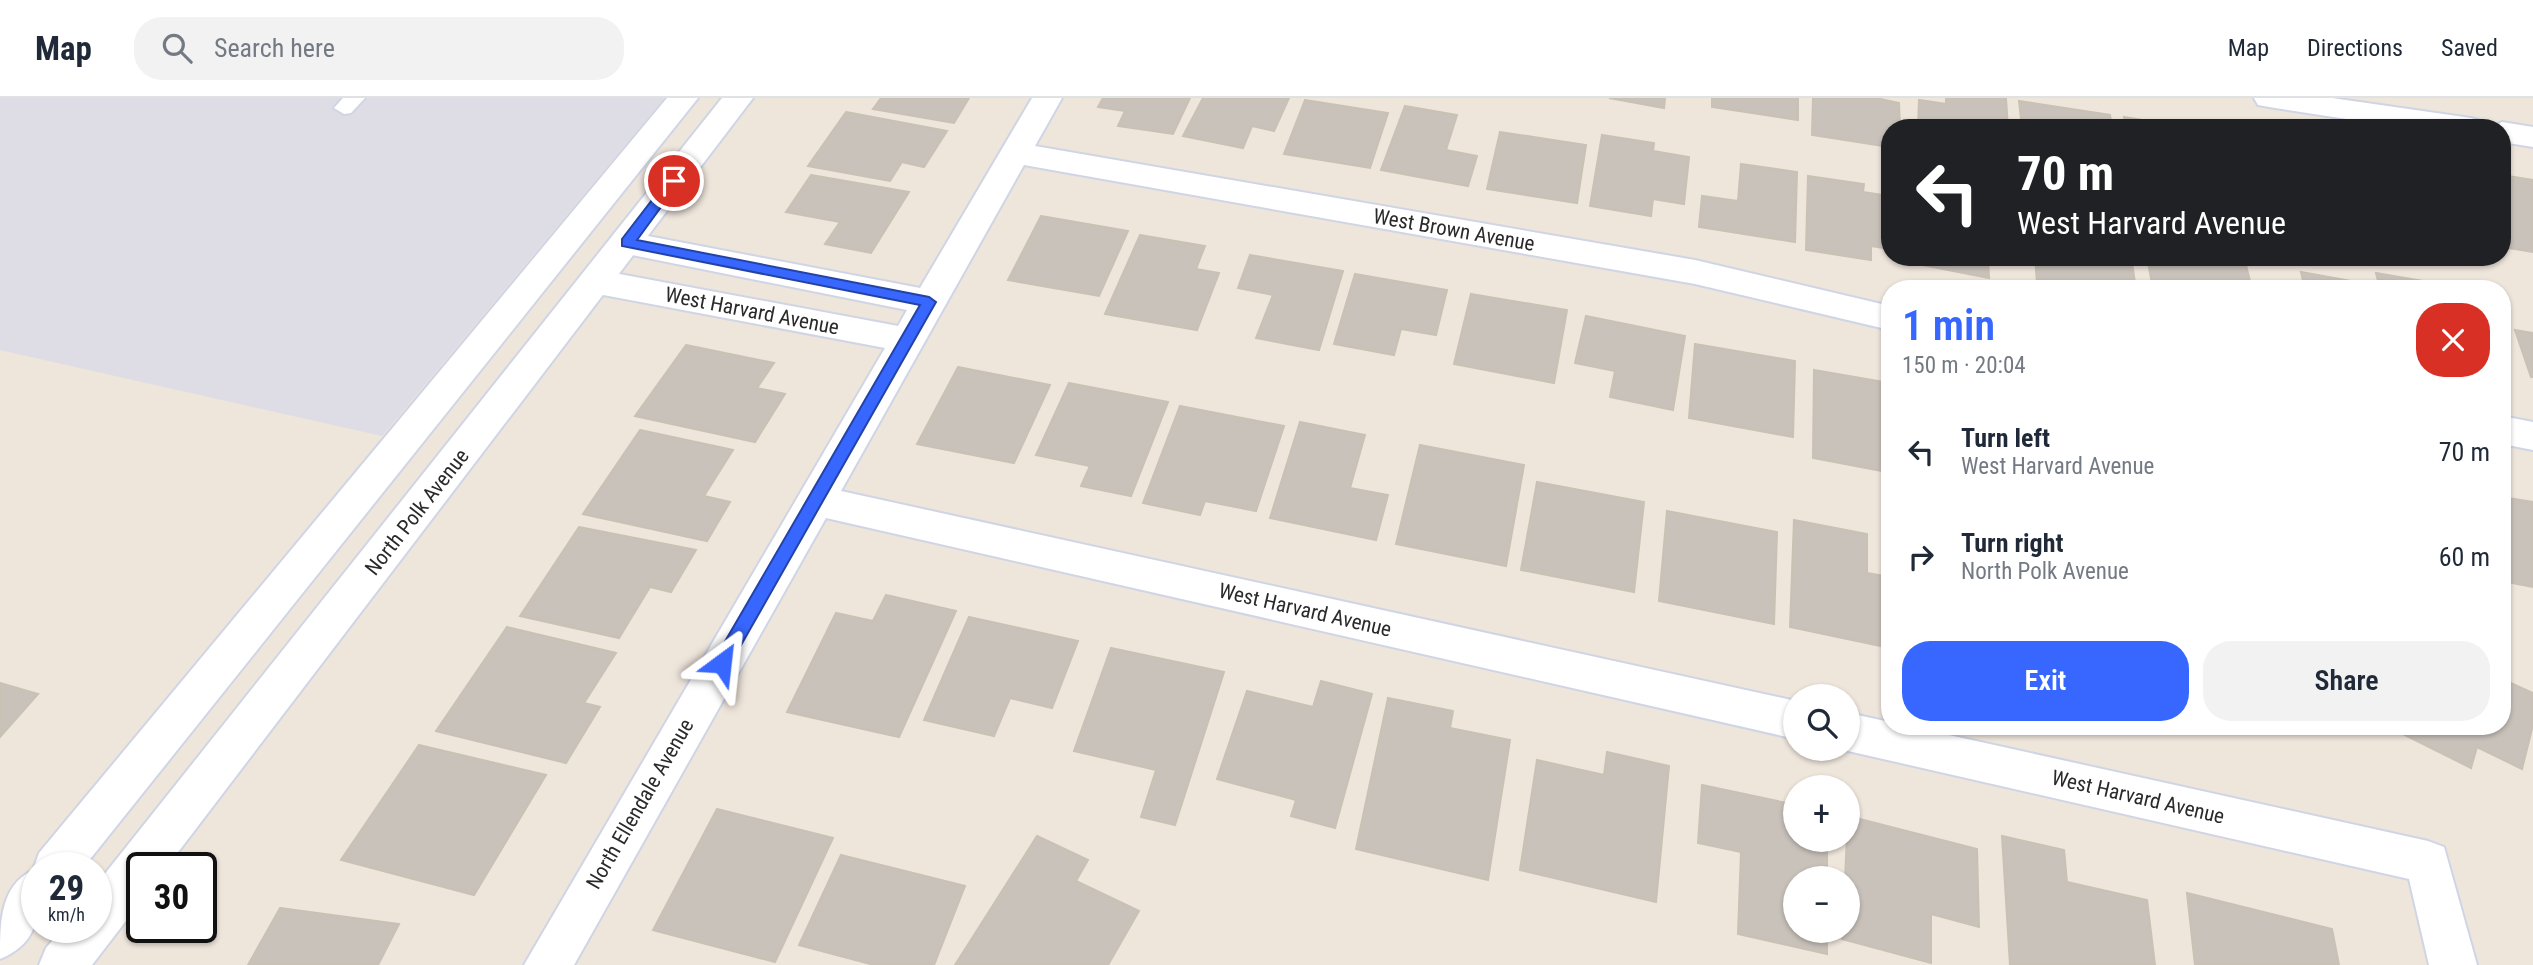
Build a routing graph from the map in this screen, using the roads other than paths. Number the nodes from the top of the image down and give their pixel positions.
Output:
1 (683, 98) edge
2 (1047, 98) edge
3 (2269, 98) edge
4 (737, 99) edge
5 (2410, 119) edge
6 (2511, 133) edge
7 (2533, 137) edge
8 (1015, 153) junction
9 (627, 243) junction
10 (598, 282) junction
11 (929, 302) junction
12 (1881, 316) edge
13 (907, 340) junction
14 (2511, 432) edge
15 (2533, 436) edge
16 (815, 500) junction
17 (1783, 717) edge
18 (1860, 735) edge
19 (68, 852) edge
20 (112, 902) edge
21 (21, 910) edge
22 (0, 936) edge
23 (80, 943) edge
24 (63, 965) edge
25 (548, 965) edge
26 (2453, 965) edge

1 - 19 street
2 - 8 street, North Ellendale Avenue
3 - 5 street
4 - 9 street, North Polk Avenue
6 - 7 street
8 - 11 street, North Ellendale Avenue
8 - 12 street, West Brown Avenue
9 - 10 street, North Polk Avenue
9 - 11 street, West Harvard Avenue
10 - 13 street, West Harvard Avenue
10 - 20 street, North Polk Avenue
11 - 13 street, North Ellendale Avenue
13 - 16 street, North Ellendale Avenue
14 - 15 street
16 - 17 street, West Harvard Avenue
16 - 25 street, North Ellendale Avenue
18 - 26 street, West Harvard Avenue
21 - 22 street
23 - 24 street

